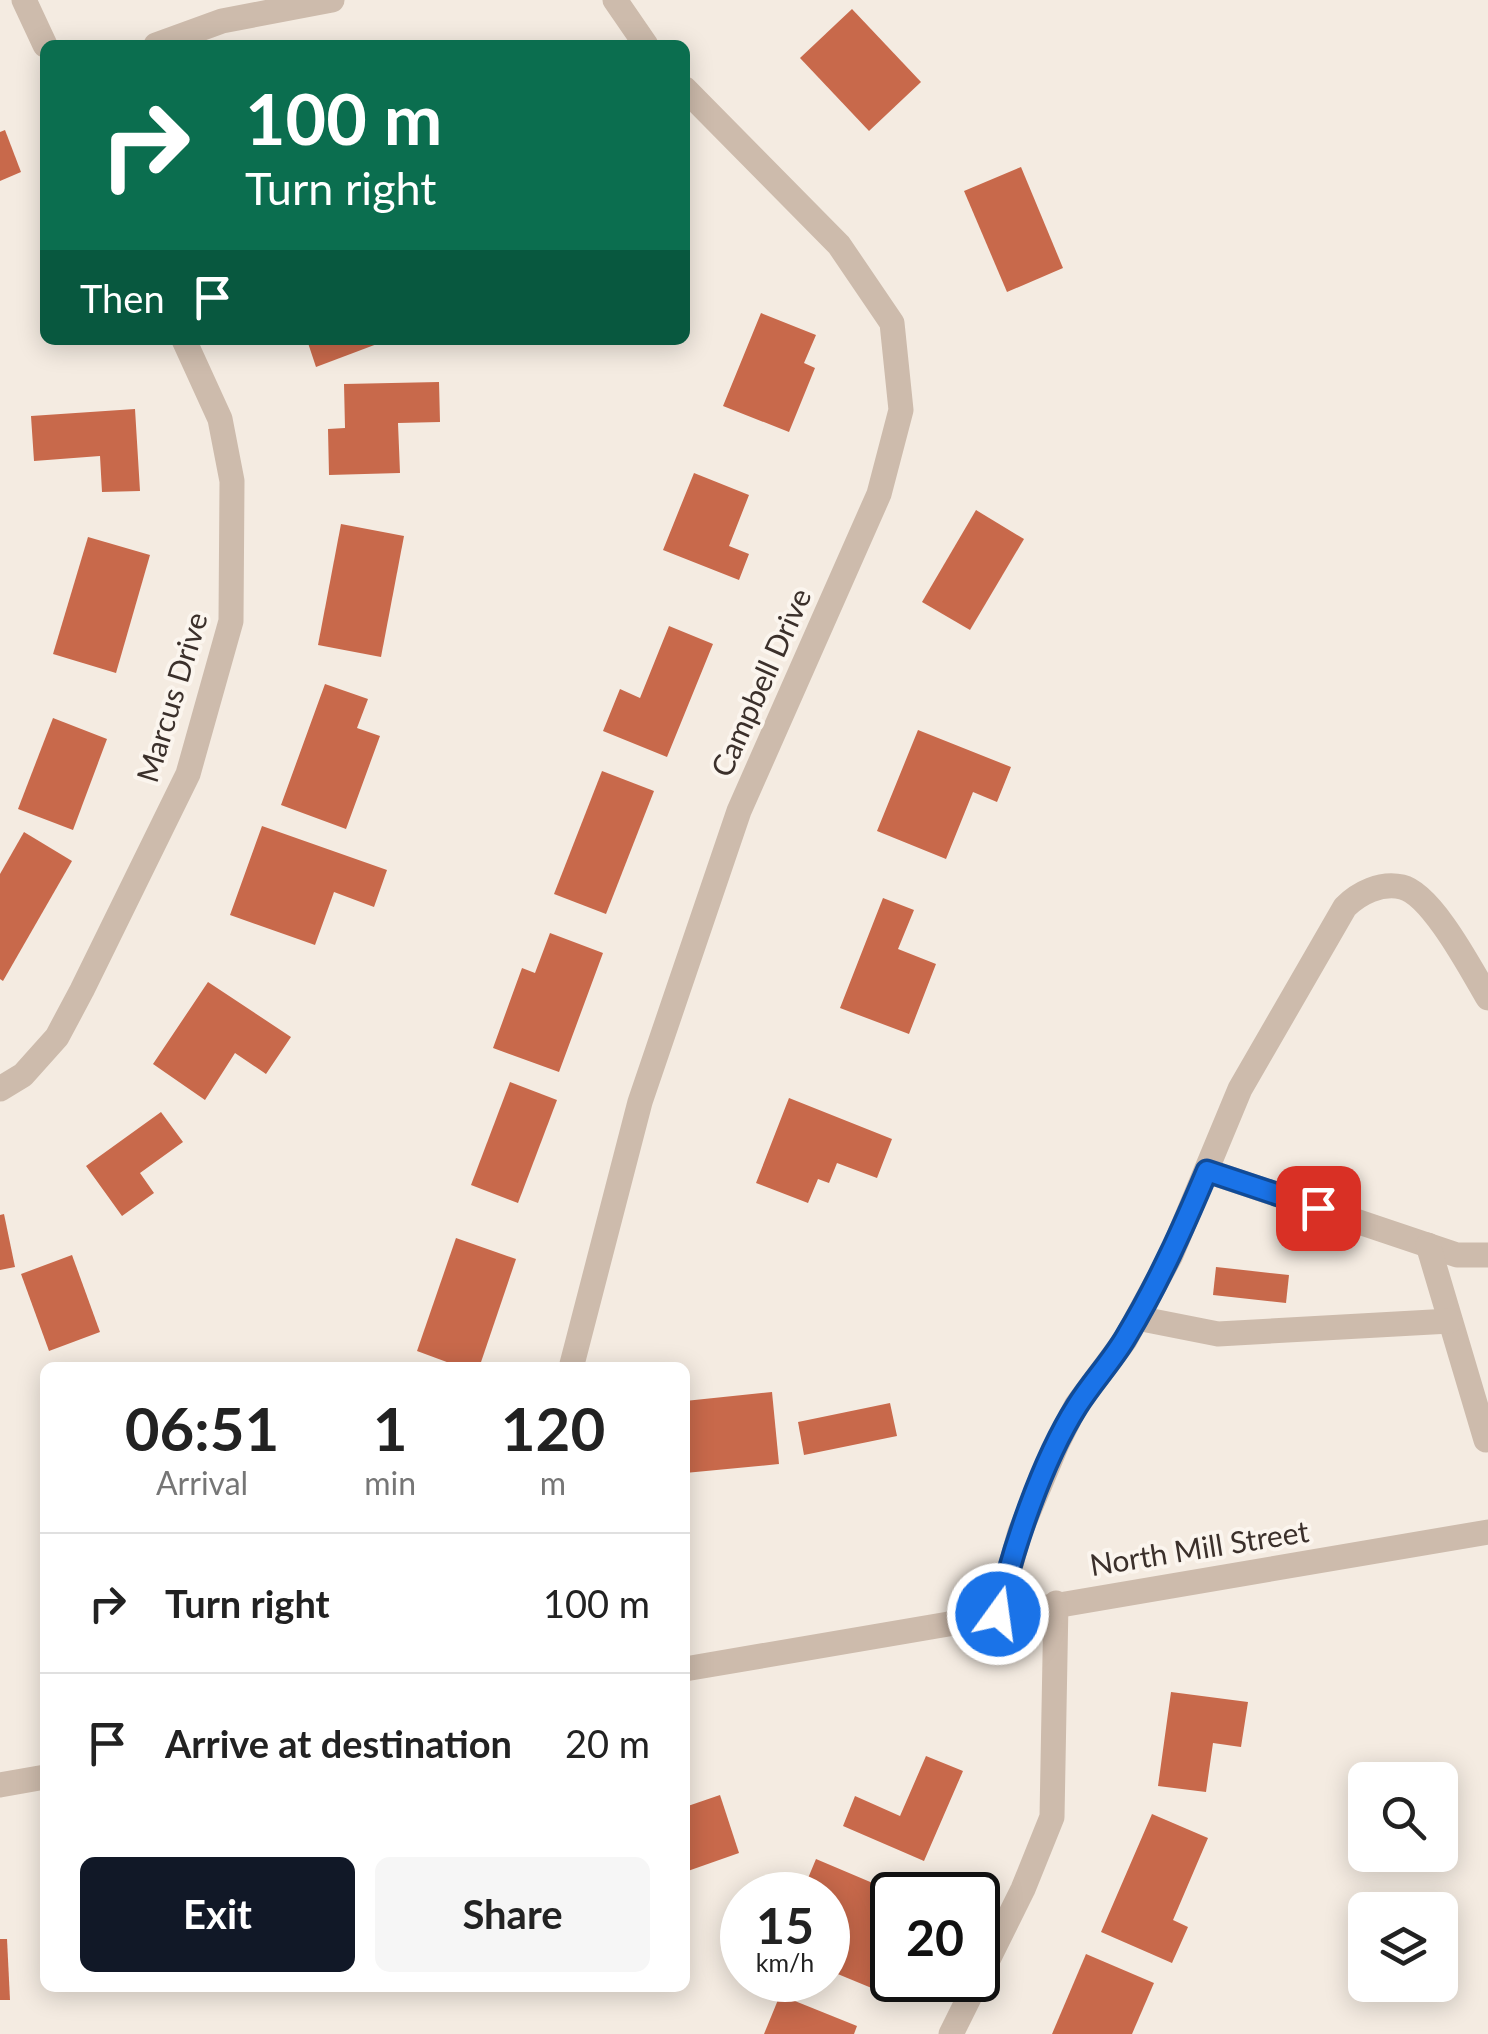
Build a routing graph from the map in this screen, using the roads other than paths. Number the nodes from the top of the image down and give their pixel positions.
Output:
1 (24, 0) edge
2 (332, 0) edge
3 (615, 0) edge
4 (43, 40) edge
5 (170, 40) edge
6 (643, 40) edge
7 (690, 94) edge
8 (186, 345) edge
9 (1488, 998) edge
10 (0, 1089) edge
11 (1207, 1171) junction
12 (1428, 1245) junction
13 (1488, 1255) edge
14 (1136, 1318) junction
15 (1450, 1321) junction
16 (573, 1362) edge
17 (1487, 1446) edge
18 (1488, 1532) edge
19 (1056, 1604) junction
20 (998, 1614) junction
21 (690, 1668) edge
22 (40, 1778) edge
23 (0, 1785) edge
24 (951, 2034) edge

1 - 4 street
2 - 5 street
3 - 6 street
7 - 16 street, Campbell Drive
8 - 10 street, Marcus Drive
9 - 11 street
11 - 12 street
11 - 14 street
12 - 13 street
12 - 15 street
14 - 15 street
14 - 20 street
15 - 17 street
18 - 19 street, North Mill Street
19 - 20 street, North Mill Street
19 - 24 street
20 - 21 street, North Mill Street
22 - 23 street

